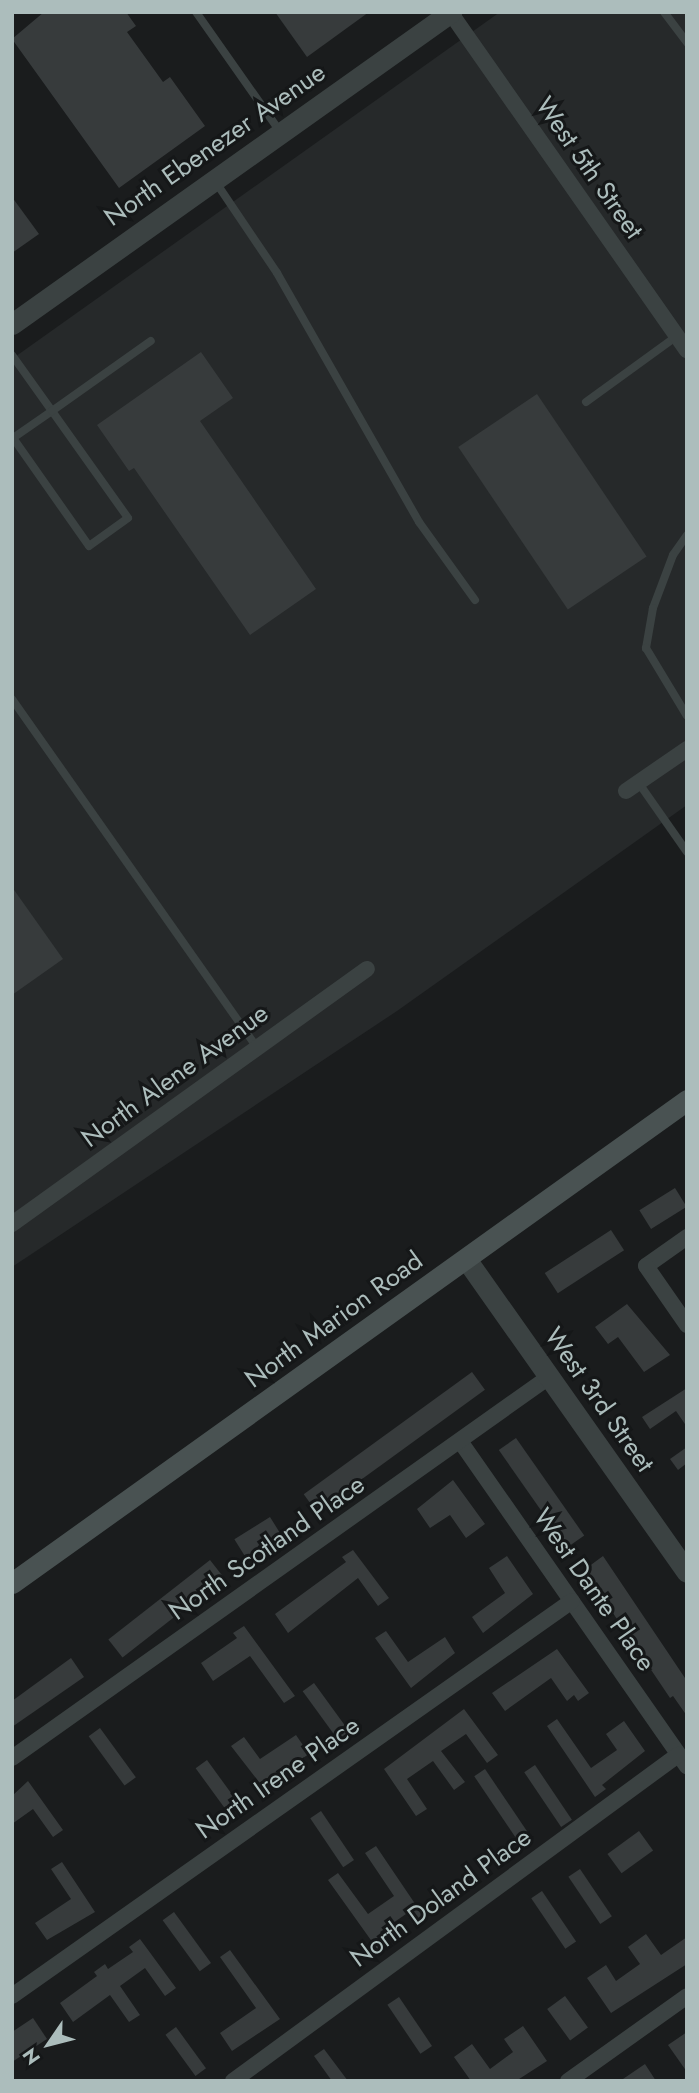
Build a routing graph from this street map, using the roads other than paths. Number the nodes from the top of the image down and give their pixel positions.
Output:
1 (196, 12) edge
2 (450, 12) edge
3 (664, 12) edge
4 (687, 43) edge
5 (281, 133) junction
6 (214, 180) junction
7 (12, 324) edge
8 (677, 336) junction
9 (151, 341) dead end
10 (687, 351) edge
11 (12, 355) edge
12 (586, 401) dead end
13 (52, 411) junction
14 (687, 535) edge
15 (475, 600) dead end
16 (12, 699) edge
17 (687, 716) edge
18 (687, 749) edge
19 (632, 787) joint
20 (687, 852) edge
21 (367, 969) dead end
22 (257, 1048) junction
23 (687, 1100) edge
24 (12, 1224) edge
25 (687, 1237) edge
26 (466, 1259) junction
27 (687, 1325) edge
28 (549, 1377) junction
29 (460, 1441) junction
30 (687, 1572) edge
31 (12, 1583) edge
32 (572, 1601) junction
33 (12, 1758) edge
34 (682, 1761) edge
35 (12, 1996) edge
36 (687, 1996) edge
37 (233, 2081) edge
38 (568, 2081) edge

1 - 5 lane
2 - 5 street, North Ebenezer Avenue
2 - 8 street, West 5th Street
3 - 4 lane
5 - 6 street, North Ebenezer Avenue
6 - 7 street, North Ebenezer Avenue
6 - 15 lane
8 - 10 street, West 5th Street
8 - 12 lane
9 - 13 lane
11 - 13 lane
13 - 13 lane
14 - 17 lane
16 - 22 lane
18 - 19 street
19 - 20 lane
21 - 22 street, North Alene Avenue
22 - 24 street, North Alene Avenue
23 - 26 main road, North Marion Road
25 - 27 street
26 - 28 street, West 3rd Street
26 - 31 main road, North Marion Road
28 - 29 street, North Scotland Place
28 - 30 street, West 3rd Street
29 - 32 street, West Dante Place
29 - 33 street, North Scotland Place
32 - 34 street, West Dante Place
32 - 35 street, North Irene Place
34 - 37 street, North Doland Place
36 - 38 street

